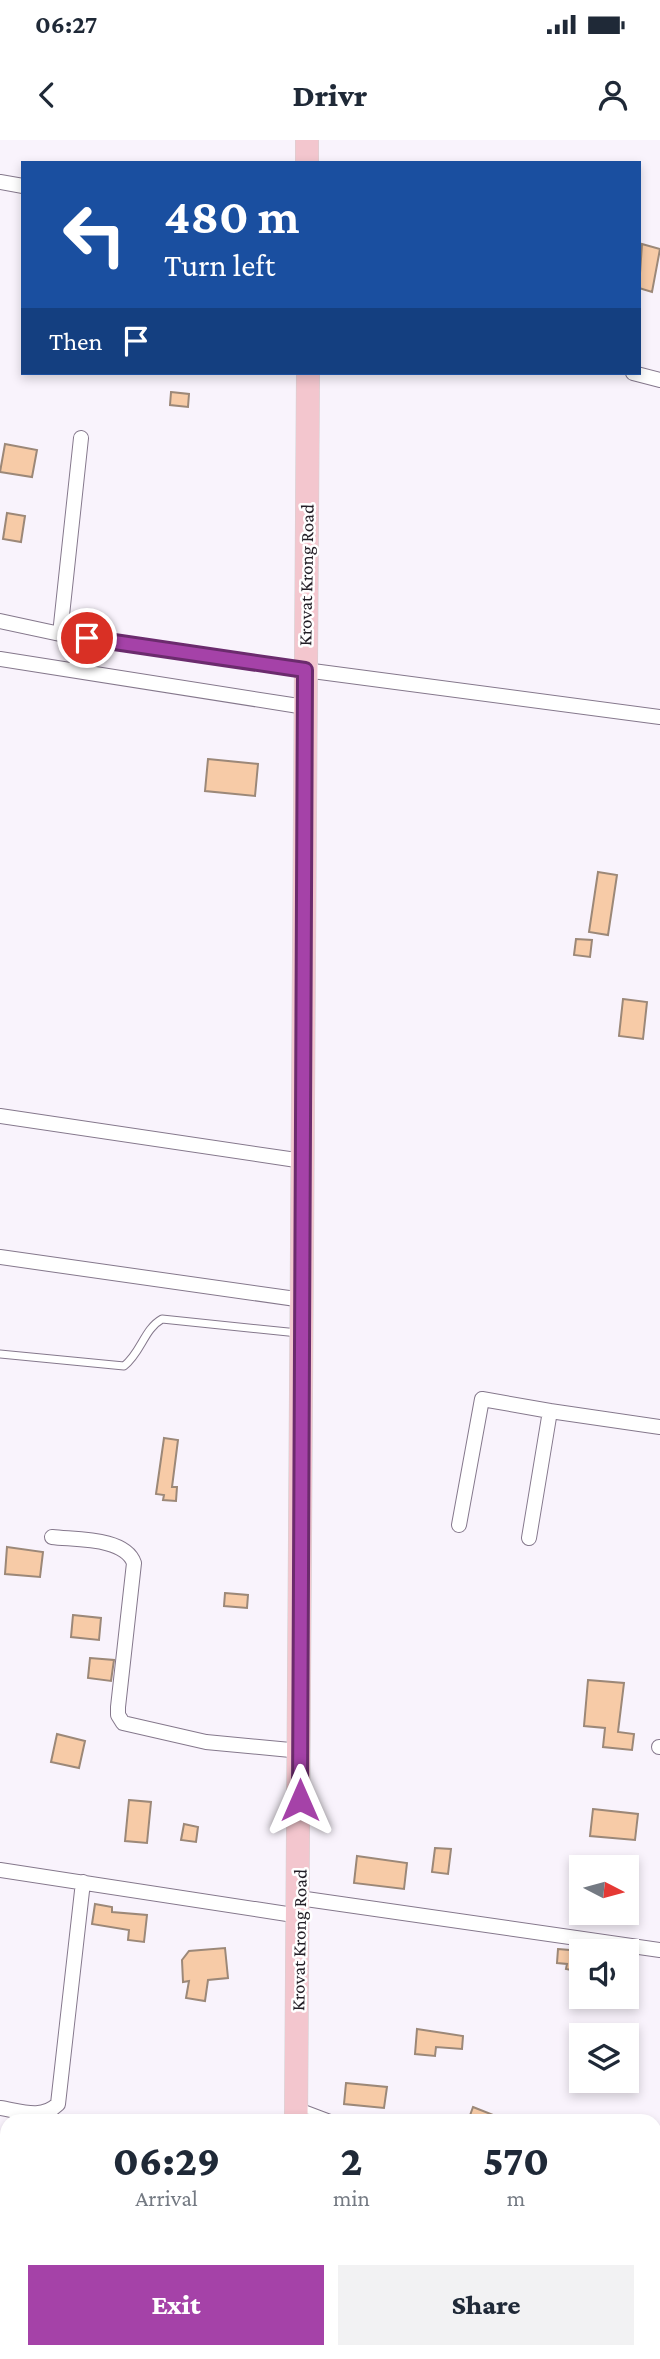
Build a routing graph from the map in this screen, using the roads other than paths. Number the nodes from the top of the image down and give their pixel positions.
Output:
1 (307, 140) edge
2 (307, 161) edge
3 (0, 182) edge
4 (21, 186) edge
5 (641, 373) edge
6 (659, 374) edge
7 (308, 375) edge
8 (81, 438) dead end
9 (0, 621) edge
10 (60, 634) junction
11 (0, 659) edge
12 (305, 670) junction
13 (306, 707) junction
14 (660, 717) edge
15 (0, 1116) edge
16 (303, 1161) junction
17 (0, 1257) edge
18 (303, 1300) junction
19 (302, 1334) junction
20 (0, 1354) edge
21 (550, 1411) junction
22 (660, 1427) edge
23 (459, 1525) dead end
24 (52, 1536) dead end
25 (529, 1538) dead end
26 (300, 1751) junction
27 (0, 1870) edge
28 (83, 1882) junction
29 (299, 1907) junction
30 (660, 1950) edge
31 (0, 2108) edge
32 (296, 2113) edge
33 (36, 2114) edge
34 (52, 2114) edge

1 - 2 highway
3 - 4 street
5 - 6 street
7 - 12 highway, Krovat Krong Road
8 - 10 street
9 - 10 street
10 - 12 street
11 - 13 street
12 - 13 highway, Krovat Krong Road
12 - 14 street
13 - 16 highway, Krovat Krong Road
15 - 16 street
16 - 18 highway, Krovat Krong Road
17 - 18 street
18 - 19 highway, Krovat Krong Road
19 - 20 lane
19 - 26 highway, Krovat Krong Road
21 - 22 street
21 - 23 street
21 - 25 street
24 - 26 street
26 - 29 highway, Krovat Krong Road
27 - 28 street
28 - 29 street
28 - 34 street
29 - 30 street
29 - 32 highway, Krovat Krong Road
31 - 33 street

